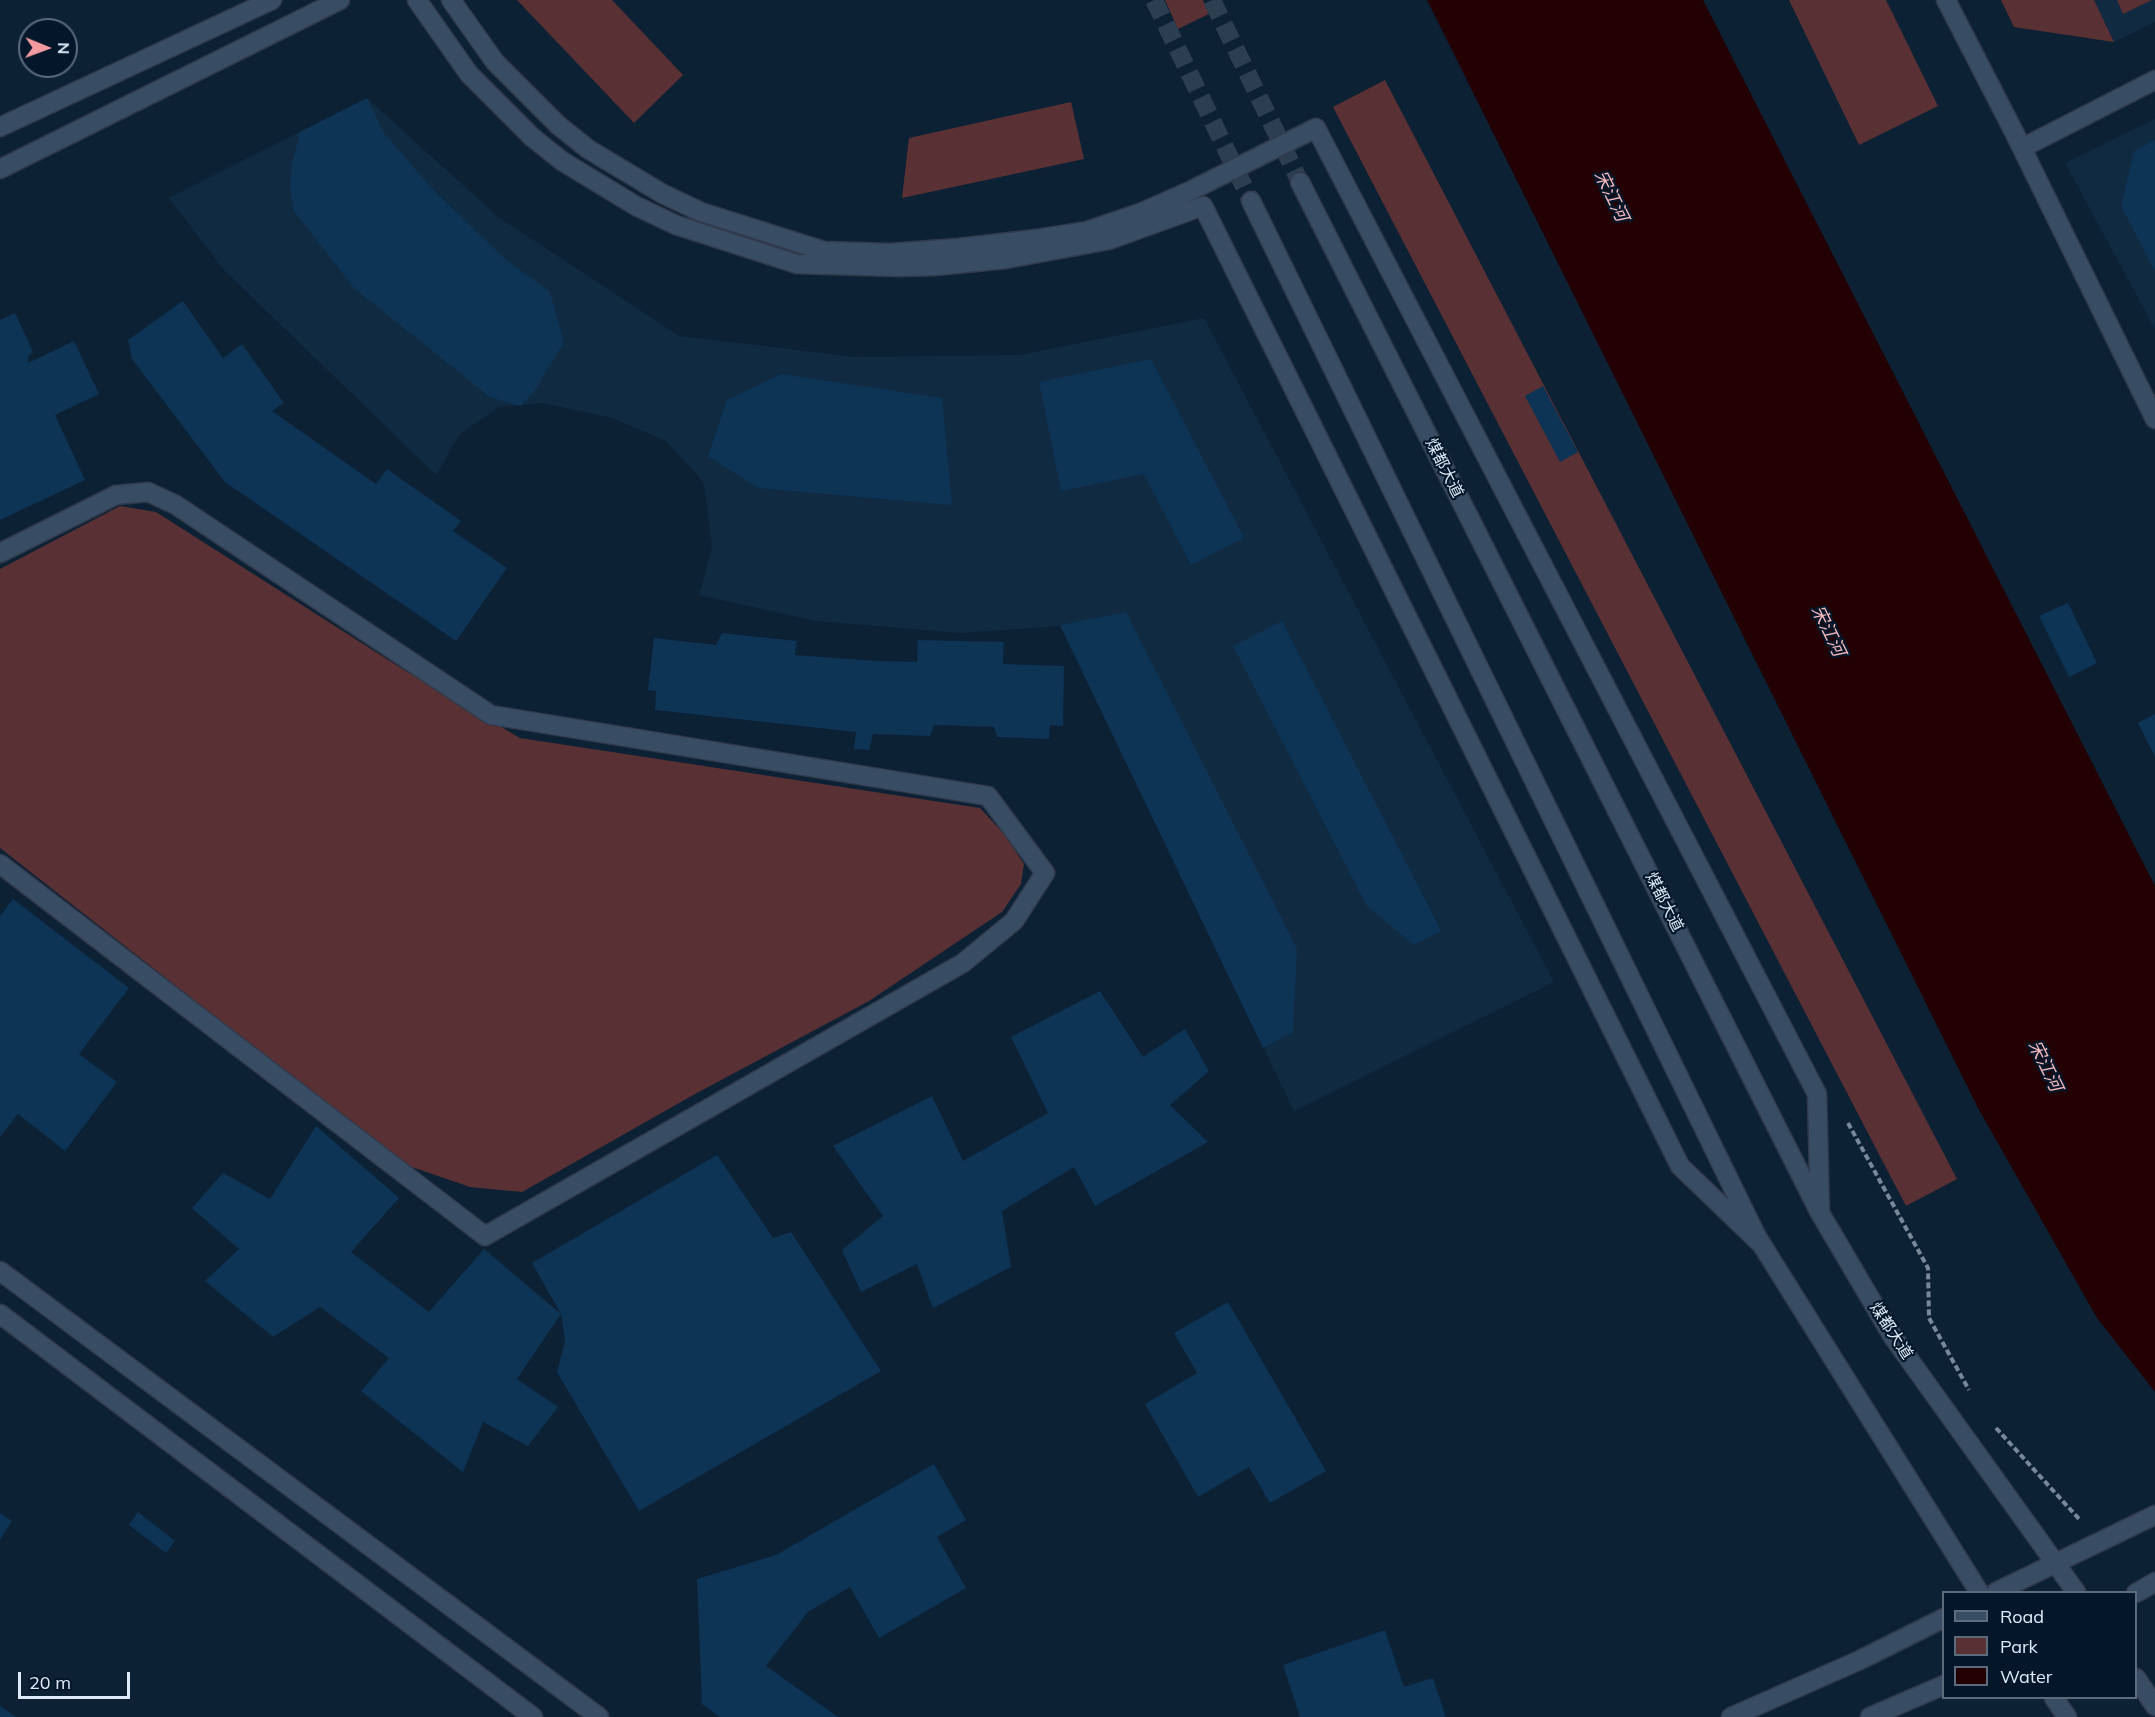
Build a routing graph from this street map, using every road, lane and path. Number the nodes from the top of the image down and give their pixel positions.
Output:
1 (272, 0) edge
2 (340, 0) edge
3 (417, 0) edge
4 (451, 0) edge
5 (1946, 0) edge
6 (2155, 80) edge
7 (0, 127) edge
8 (2022, 148) junction
9 (0, 169) edge
10 (1300, 182) tunnel mouth
11 (1251, 201) tunnel mouth
12 (2155, 419) edge
13 (0, 553) edge
14 (0, 864) edge
15 (1820, 1213) junction
16 (1760, 1243) junction
17 (0, 1271) edge
18 (0, 1314) edge
19 (2155, 1515) edge
20 (2055, 1564) junction
21 (2155, 1583) edge
22 (1978, 1591) edge
23 (2000, 1591) edge
24 (2075, 1591) edge
25 (2137, 1592) edge
26 (1942, 1619) edge
27 (2137, 1680) edge
28 (1942, 1686) edge
29 (2055, 1699) edge
30 (2155, 1707) edge
31 (533, 1717) edge
32 (599, 1717) edge
33 (1731, 1717) edge
34 (1870, 1717) edge
35 (2067, 1717) edge

1 - 7 street
2 - 9 street
3 - 16 street
4 - 15 street
5 - 8 street
6 - 8 street
8 - 12 street
10 - 15 street, 煤都大道
11 - 16 street
13 - 14 street
15 - 20 street, 煤都大道
16 - 22 street
17 - 32 street
18 - 31 street
19 - 20 street
20 - 23 street
20 - 24 street, 煤都大道
21 - 25 street
26 - 33 street
27 - 30 street
28 - 34 street
29 - 35 street

